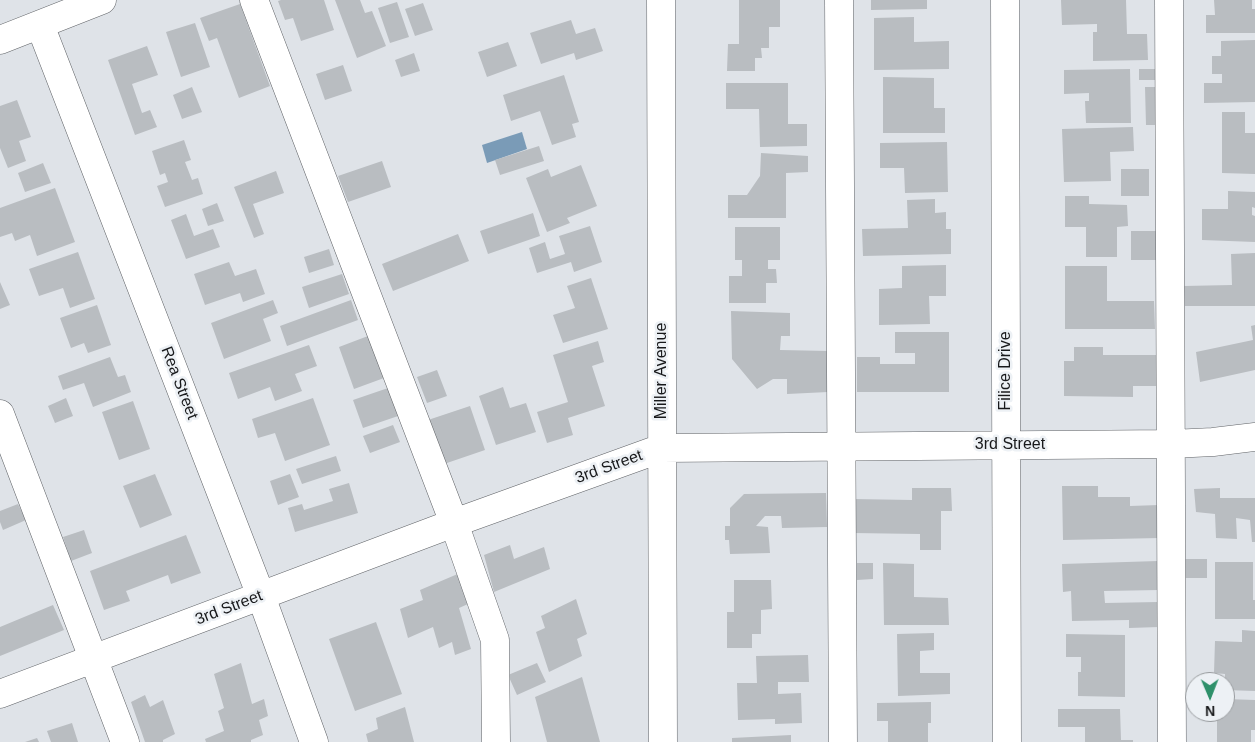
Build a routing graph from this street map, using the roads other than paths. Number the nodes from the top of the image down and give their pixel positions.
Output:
1 (254, 0) edge
2 (661, 0) edge
3 (839, 0) edge
4 (1005, 0) edge
5 (1169, 0) edge
6 (88, 2) edge
7 (40, 25) junction
8 (0, 40) edge
9 (0, 414) edge
10 (1255, 438) edge
11 (1172, 444) junction
12 (1006, 445) junction
13 (842, 447) junction
14 (662, 448) junction
15 (454, 523) junction
16 (261, 596) junction
17 (93, 659) junction
18 (0, 694) edge
19 (125, 742) edge
20 (314, 742) edge
21 (496, 742) edge
22 (663, 742) edge
23 (843, 742) edge
24 (1007, 742) edge
25 (1172, 742) edge

1 - 15 street
2 - 14 street, Miller Avenue
3 - 13 street
4 - 12 street, Filice Drive
5 - 11 street
6 - 7 street
7 - 8 street
7 - 16 street, Rea Street
9 - 17 street
10 - 11 street, 3rd Street
11 - 12 street, 3rd Street
11 - 25 street
12 - 13 street, 3rd Street
12 - 24 street, Filice Drive
13 - 14 street, 3rd Street
13 - 23 street
14 - 15 street, 3rd Street
14 - 22 street, Miller Avenue
15 - 16 street, 3rd Street
15 - 21 street
16 - 17 street, 3rd Street
16 - 20 street, Rea Street
17 - 18 street, 3rd Street
17 - 19 street

